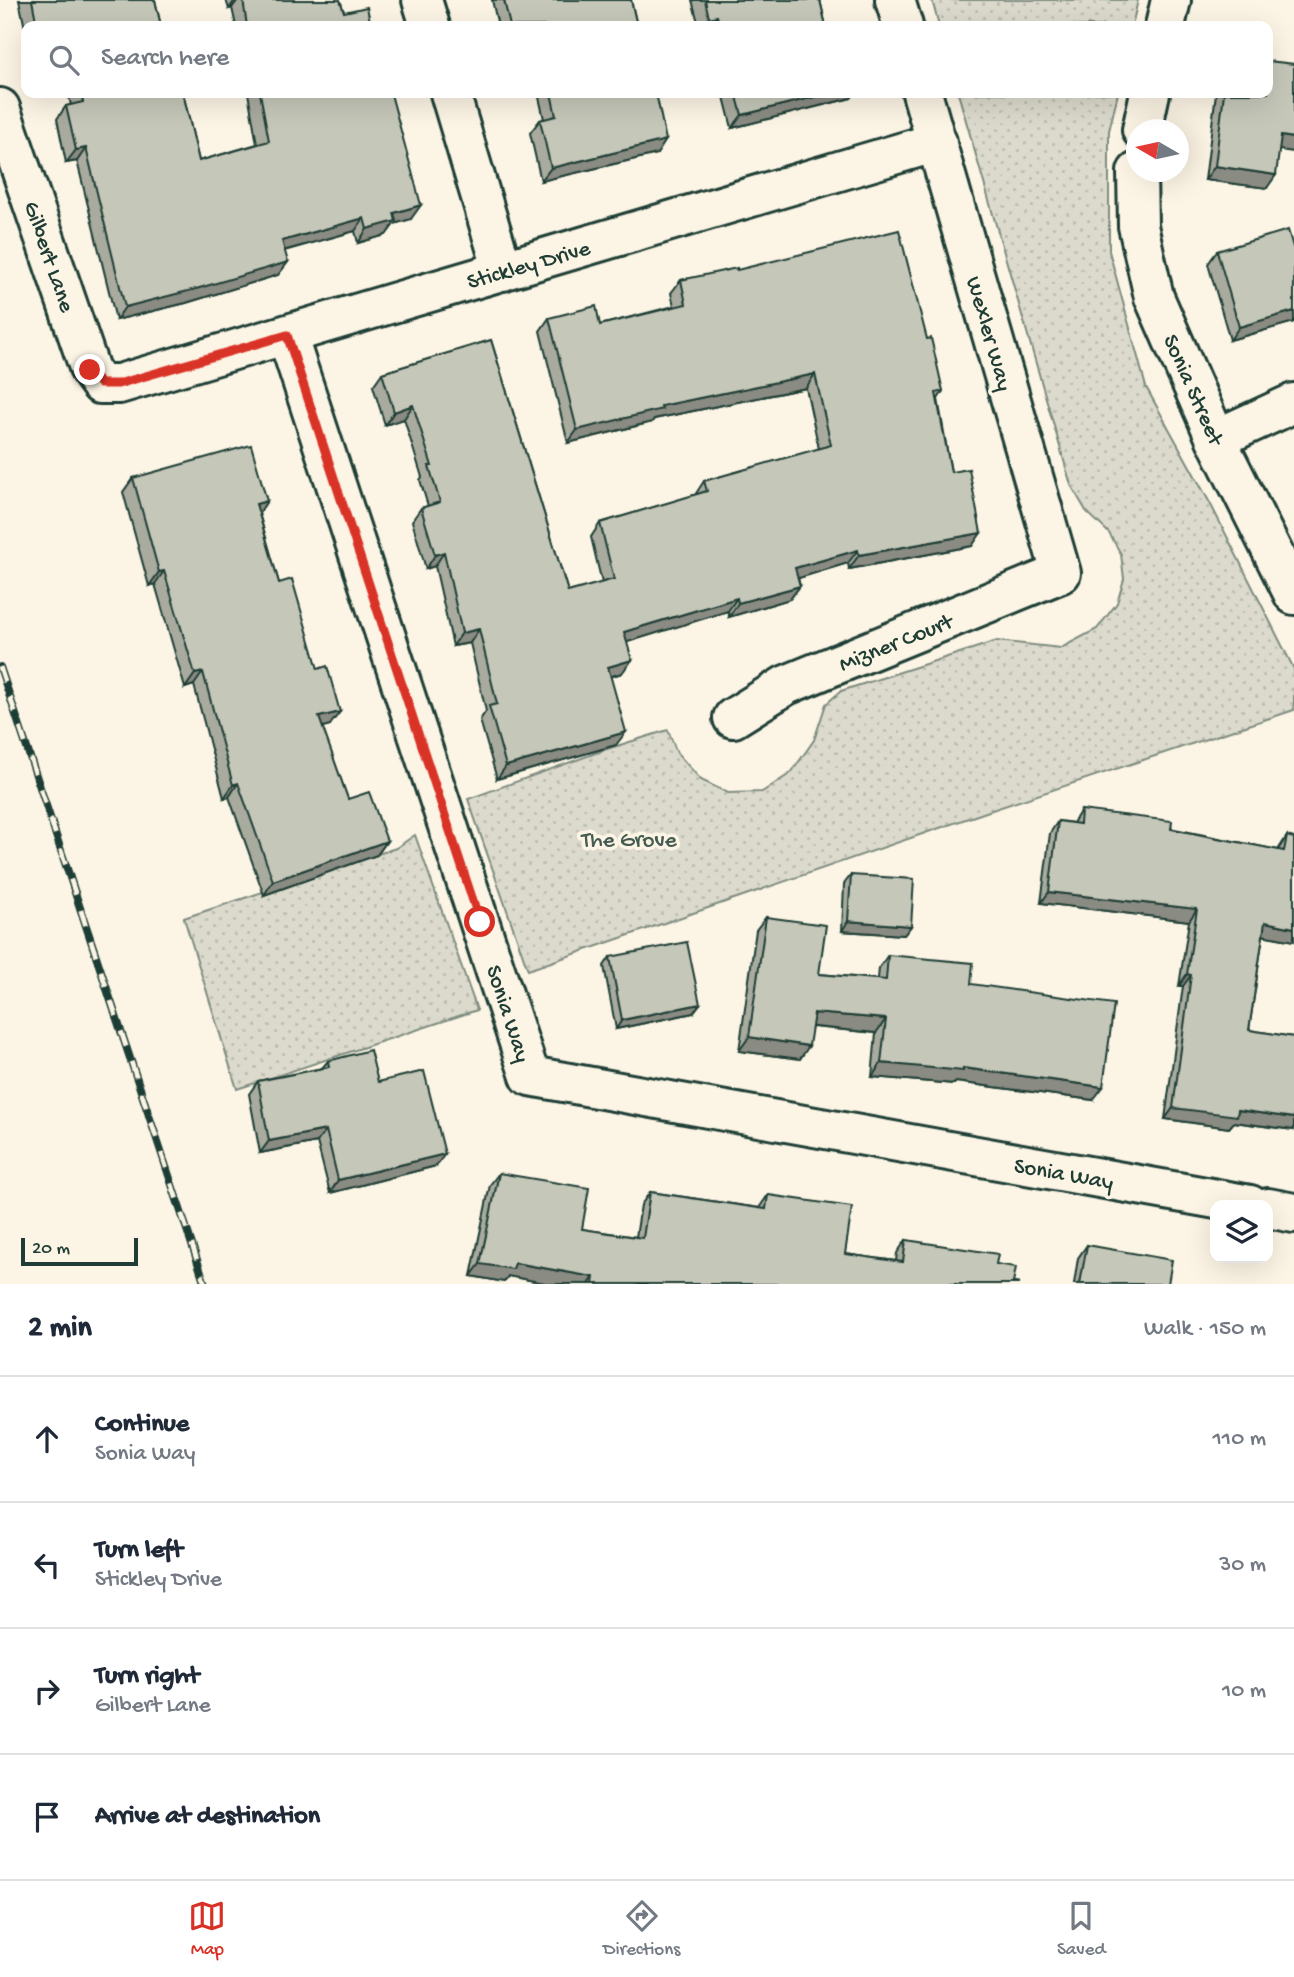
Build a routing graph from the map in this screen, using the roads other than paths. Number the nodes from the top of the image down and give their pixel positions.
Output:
1 (422, 0) edge
2 (895, 0) edge
3 (1171, 0) edge
4 (428, 21) edge
5 (901, 21) edge
6 (1166, 21) edge
7 (451, 98) edge
8 (924, 98) edge
9 (1149, 98) edge
10 (0, 108) edge
11 (1144, 119) edge
12 (937, 142) junction
13 (1137, 182) edge
14 (503, 271) junction
15 (287, 335) junction
16 (118, 384) joint
17 (1294, 403) edge
18 (1216, 439) junction
19 (1060, 573) joint
20 (1294, 595) edge
21 (733, 718) dead end
22 (1222, 1200) edge
23 (1273, 1209) edge
24 (1294, 1213) edge

1 - 4 street
2 - 5 street
3 - 6 street
7 - 14 street
8 - 12 street, Wexler Way
9 - 11 street
10 - 16 street, Gilbert Lane
12 - 14 street, Stickley Drive
12 - 19 street, Wexler Way
13 - 18 street, Sonia Street
14 - 15 street, Stickley Drive
15 - 16 street, Stickley Drive
15 - 22 street, Sonia Way
17 - 18 street
18 - 20 street, Sonia Street
19 - 21 street, Mizner Court
23 - 24 street

